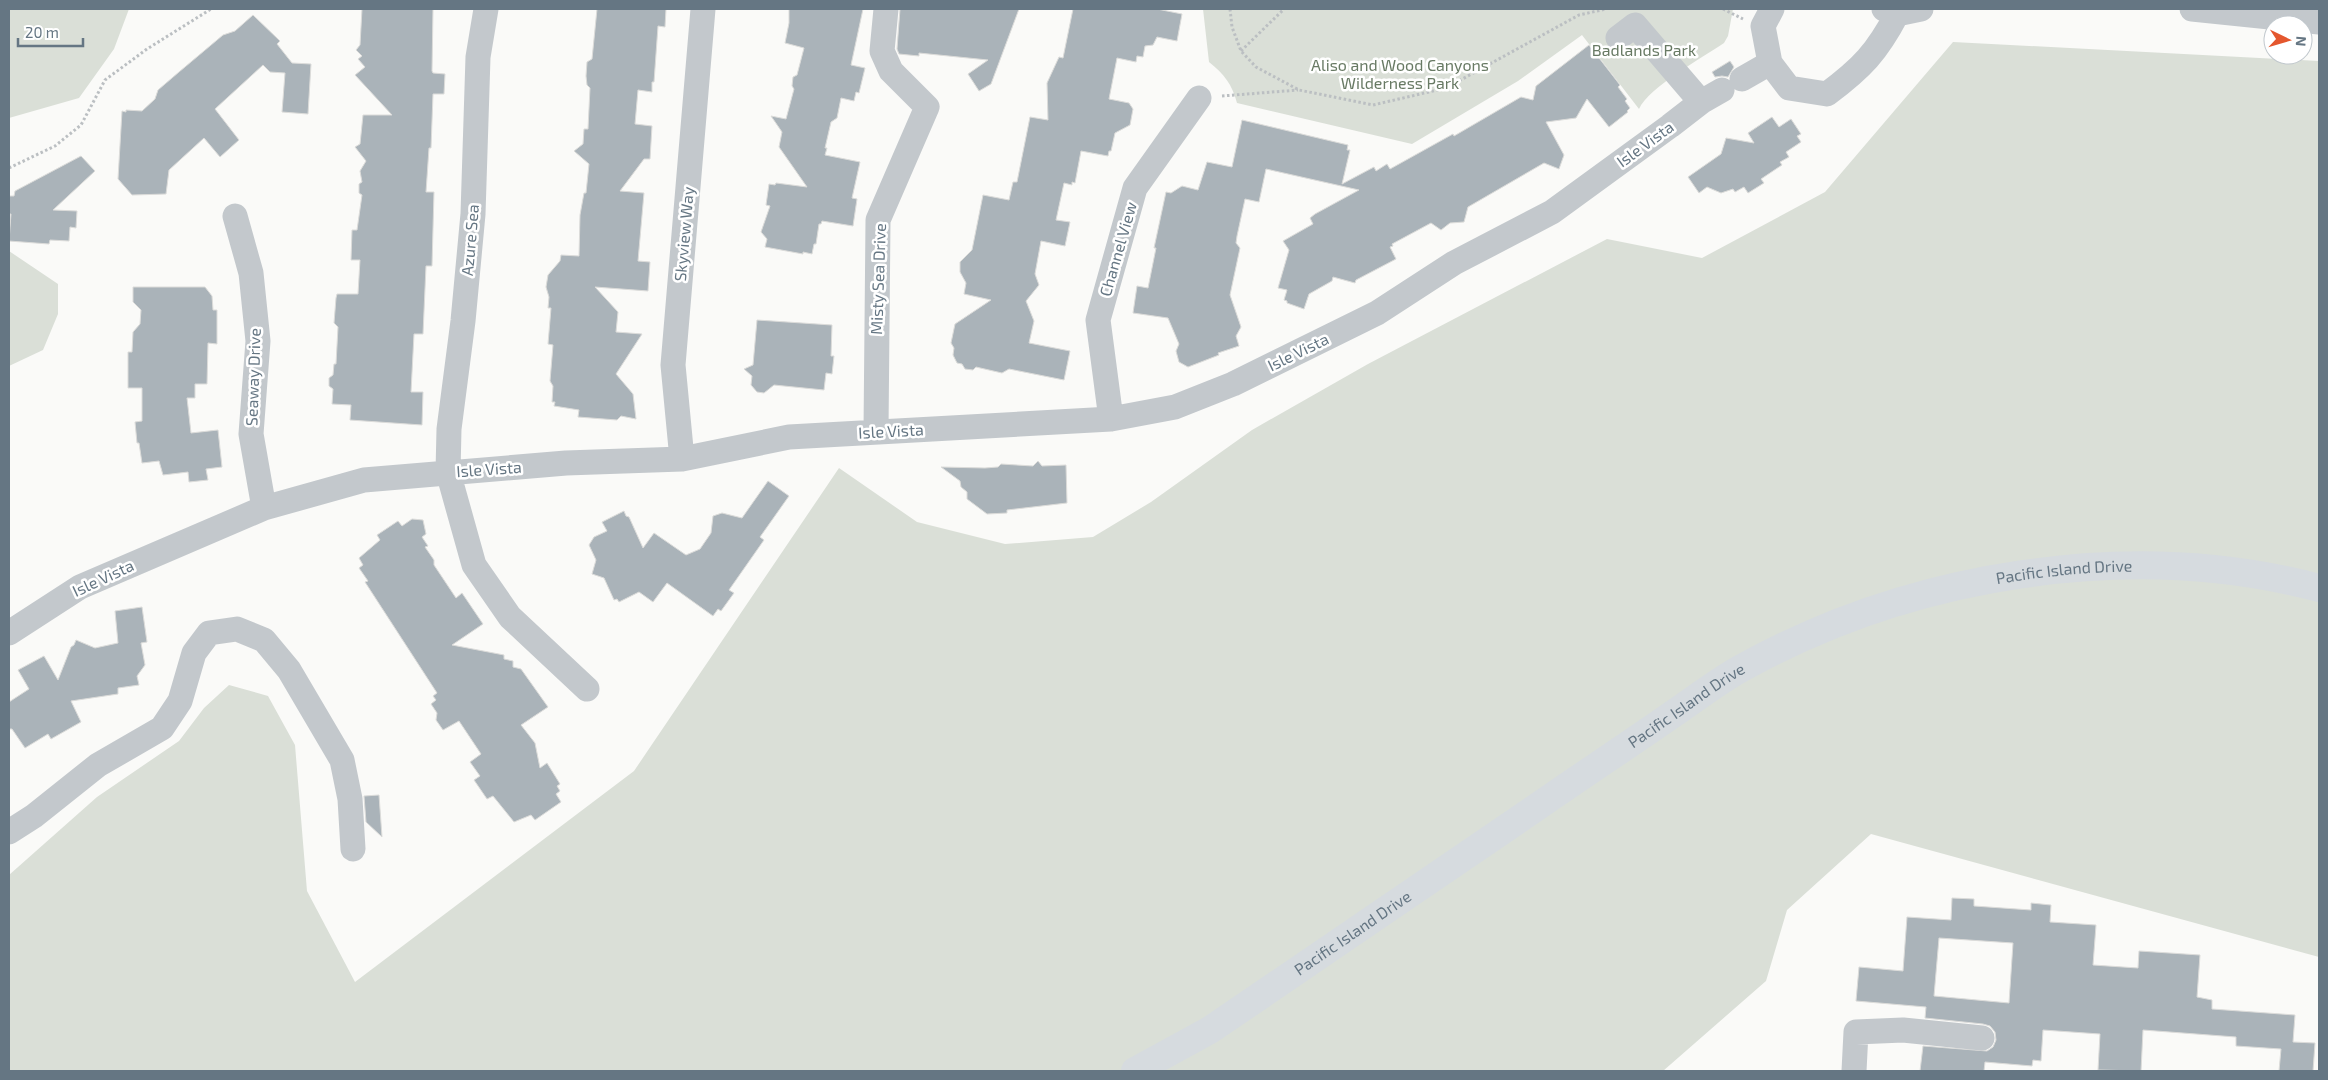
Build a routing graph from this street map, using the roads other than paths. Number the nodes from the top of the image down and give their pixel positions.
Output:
1 (486, 9) edge
2 (704, 9) edge
3 (886, 9) edge
4 (1772, 9) edge
5 (1921, 9) edge
6 (2192, 9) edge
7 (1890, 11) edge
8 (2319, 22) edge
9 (1625, 24) edge
10 (1770, 63) junction
11 (1722, 90) junction
12 (1199, 98) road end
13 (235, 216) dead end
14 (1111, 418) junction
15 (876, 431) junction
16 (682, 459) junction
17 (448, 472) junction
18 (264, 508) junction
19 (2319, 588) edge
20 (9, 633) edge
21 (587, 689) dead end
22 (9, 832) edge
23 (352, 849) dead end
24 (1982, 1038) dead end
25 (1135, 1071) edge
26 (1854, 1071) edge

1 - 17 street, Azure Sea
2 - 16 street, Skyview Way
3 - 15 street, Misty Sea Drive
4 - 10 street
5 - 7 street
6 - 8 street
7 - 10 street
9 - 11 street
10 - 11 street, Isle Vista
11 - 14 street, Isle Vista
12 - 14 street, Channel View
13 - 18 street, Seaway Drive
14 - 15 street, Isle Vista
15 - 16 street, Isle Vista
16 - 17 street, Isle Vista
17 - 18 street, Isle Vista
17 - 21 street, Azure Sea
18 - 20 street, Isle Vista
19 - 25 main road, Pacific Island Drive
22 - 23 street
24 - 26 street

